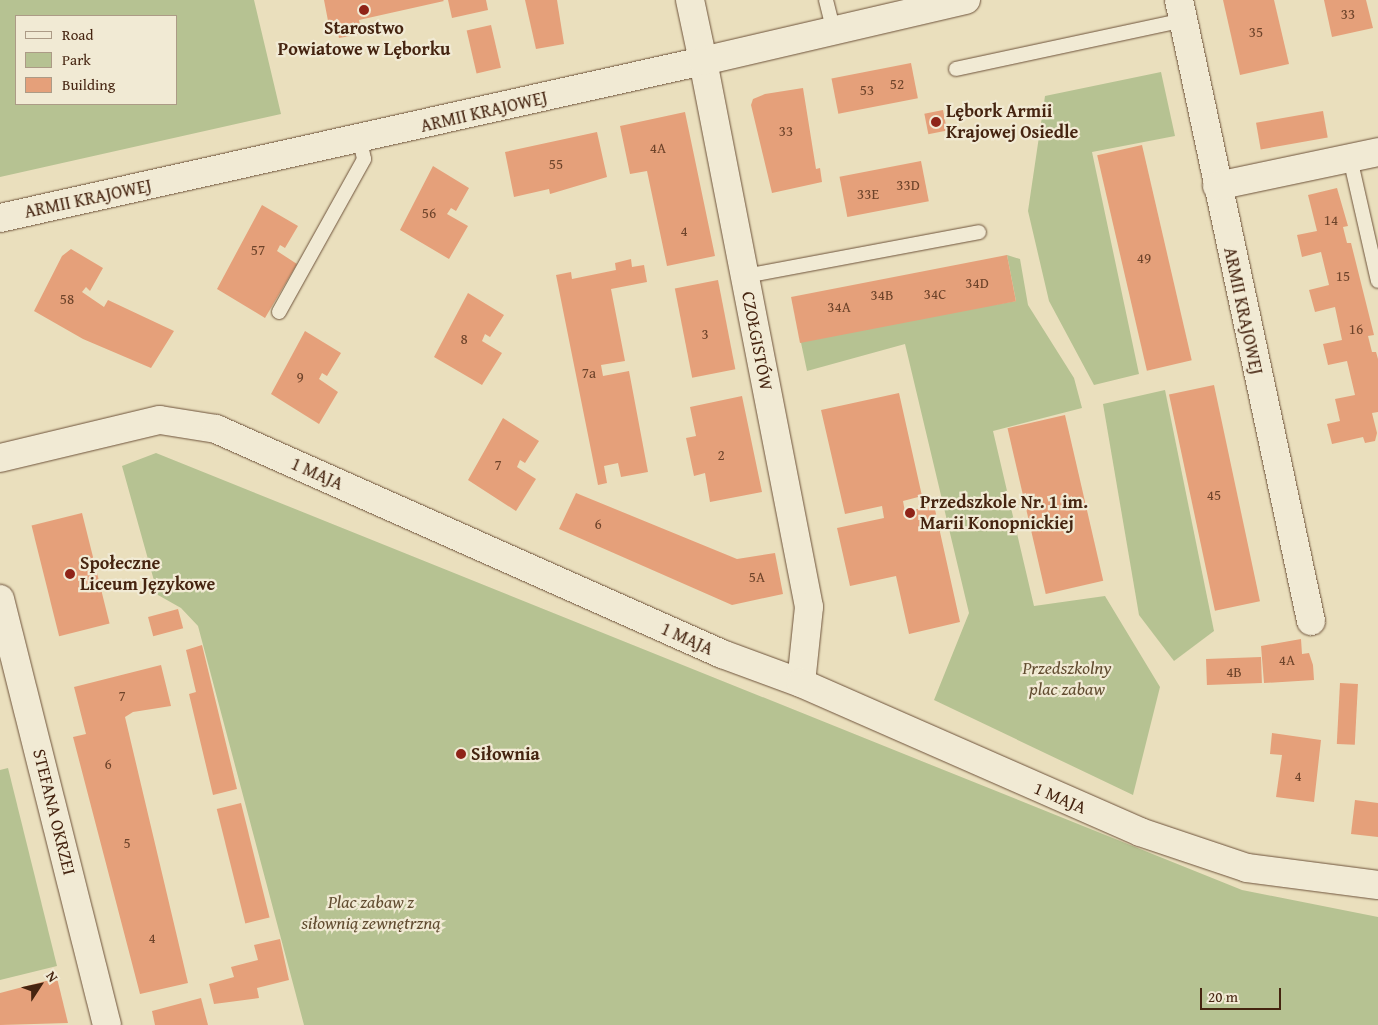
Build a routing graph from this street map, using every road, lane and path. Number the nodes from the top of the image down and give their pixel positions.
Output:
1 (690, 0) edge
2 (826, 0) edge
3 (966, 0) edge
4 (888, 8) edge
5 (1182, 10) edge
6 (833, 29) junction
7 (703, 61) junction
8 (956, 69) dead end
9 (360, 140) junction
10 (1378, 152) edge
11 (1350, 158) junction
12 (1217, 186) junction
13 (0, 218) edge
14 (979, 232) dead end
15 (745, 276) junction
16 (1378, 281) edge
17 (279, 312) dead end
18 (0, 458) edge
19 (0, 599) edge
20 (1310, 622) dead end
21 (801, 683) junction
22 (1378, 885) edge
23 (108, 1025) edge

1 - 7 street, CZOŁGISTÓW
2 - 6 lane
3 - 4 street, ARMII KRAJOWEJ
4 - 6 street, ARMII KRAJOWEJ
5 - 8 lane
5 - 12 street, ARMII KRAJOWEJ
6 - 7 street, ARMII KRAJOWEJ
7 - 9 street, ARMII KRAJOWEJ
7 - 15 street, CZOŁGISTÓW
9 - 13 street, ARMII KRAJOWEJ
9 - 17 lane
10 - 11 street
11 - 12 street
11 - 16 lane
12 - 20 street, ARMII KRAJOWEJ
14 - 15 lane
15 - 21 street, CZOŁGISTÓW
18 - 21 street, 1 MAJA
19 - 23 street, STEFANA OKRZEI
21 - 22 street, 1 MAJA

